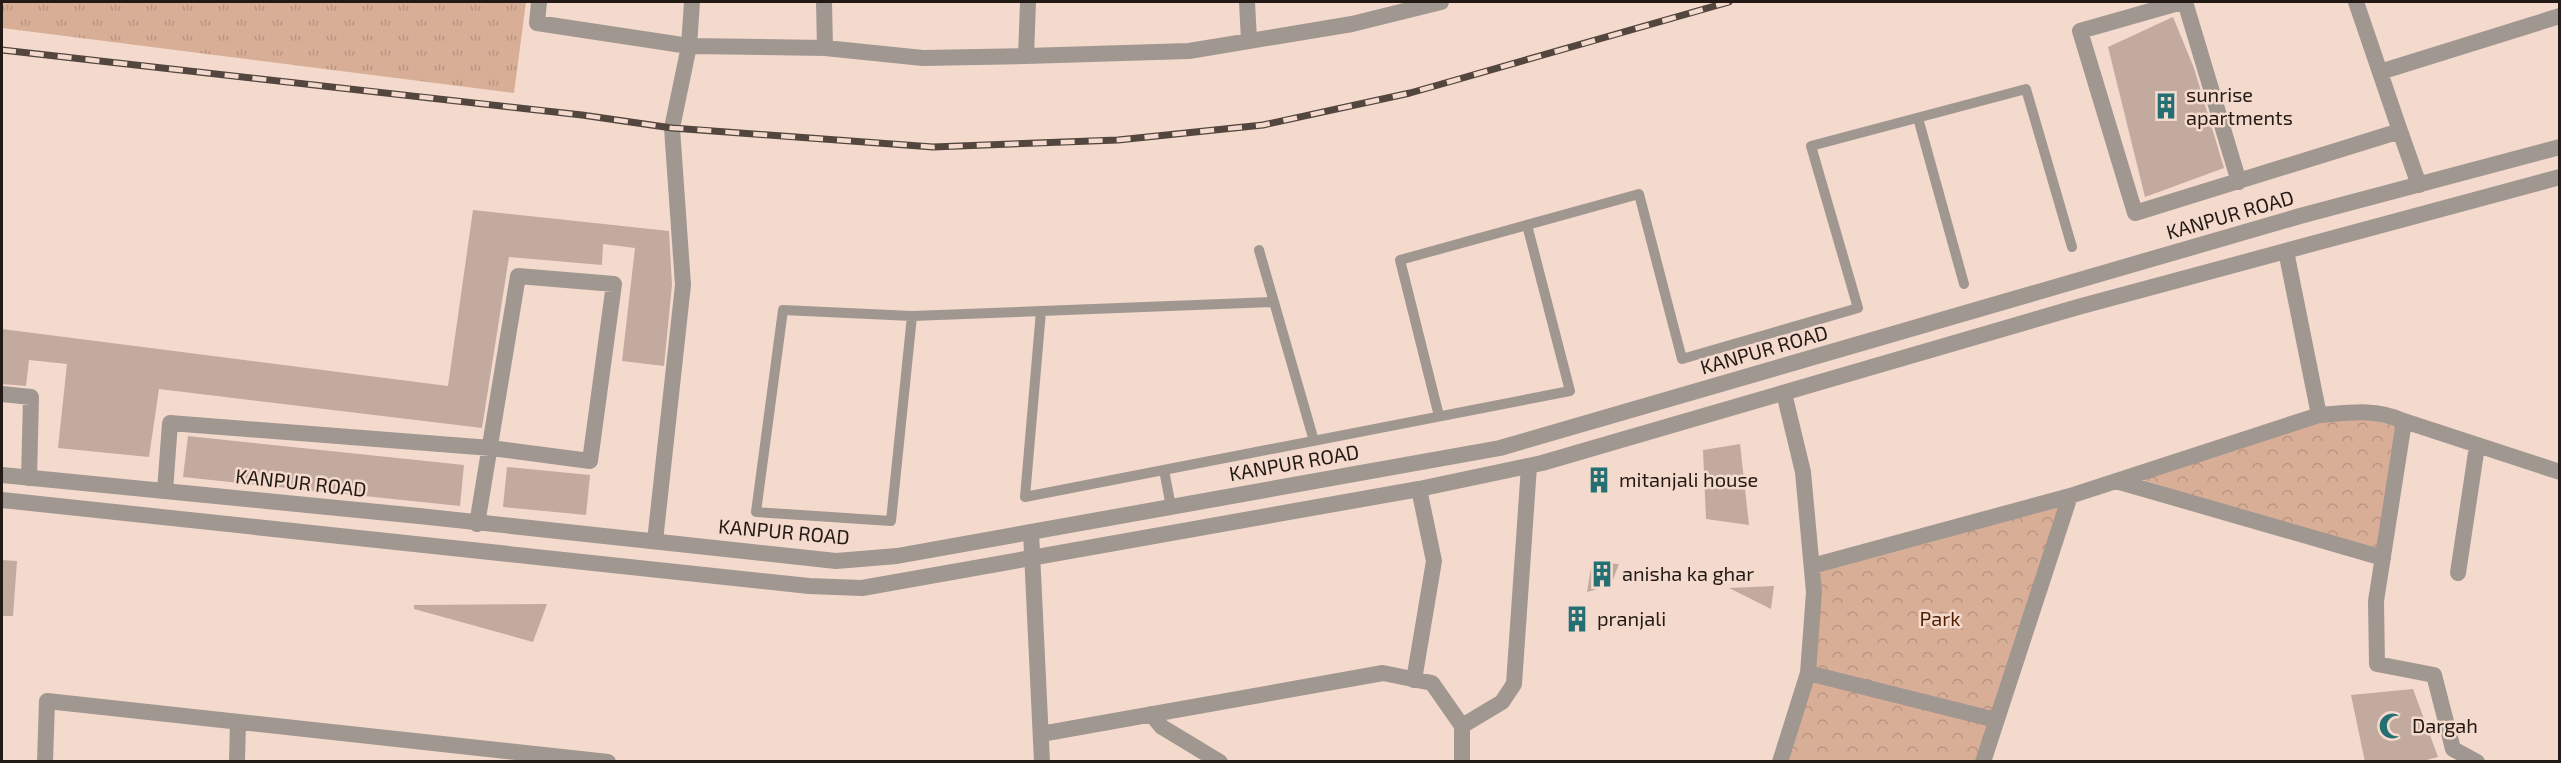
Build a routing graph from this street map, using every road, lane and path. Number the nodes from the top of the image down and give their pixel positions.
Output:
1 (539, 2) edge
2 (692, 2) edge
3 (824, 2) edge
4 (1028, 2) edge
5 (1247, 2) edge
6 (1441, 2) edge
7 (2183, 2) edge
8 (2356, 2) edge
9 (1415, 5) edge
10 (2559, 16) edge
11 (1249, 40) junction
12 (688, 46) junction
13 (825, 48) junction
14 (1026, 56) junction
15 (2380, 72) junction
16 (1918, 117) junction
17 (2400, 131) junction
18 (2559, 147) edge
19 (2559, 177) edge
20 (2239, 182) junction
21 (2420, 184) junction
22 (1527, 225) junction
23 (2072, 247) dead end
24 (1259, 250) dead end
25 (2286, 251) junction
26 (1964, 284) dead end
27 (1274, 302) junction
28 (1041, 311) junction
29 (912, 316) junction
30 (1798, 362) junction
31 (1805, 387) junction
32 (1784, 393) junction
33 (2, 394) edge
34 (1684, 395) junction
35 (2319, 415) junction
36 (1439, 416) junction
37 (1690, 420) junction
38 (2401, 420) junction
39 (1314, 441) junction
40 (2477, 446) junction
41 (491, 448) junction
42 (1529, 466) junction
43 (1164, 470) junction
44 (2559, 472) edge
45 (2, 475) edge
46 (29, 478) junction
47 (2116, 481) junction
48 (1419, 489) junction
49 (165, 491) junction
50 (2070, 496) junction
51 (2, 500) edge
52 (1171, 507) junction
53 (437, 518) junction
54 (477, 524) junction
55 (1031, 532) junction
56 (655, 541) junction
57 (428, 546) junction
58 (1033, 558) junction
59 (2383, 558) junction
60 (1812, 566) junction
61 (2458, 573) dead end
62 (1808, 673) junction
63 (1414, 680) junction
64 (1152, 714) junction
65 (1996, 720) junction
66 (238, 722) junction
67 (1462, 726) junction
68 (1041, 734) junction
69 (519, 757) edge
70 (45, 762) edge
71 (237, 762) edge
72 (608, 762) edge
73 (1042, 762) edge
74 (1220, 762) edge
75 (1462, 762) edge
76 (1780, 762) edge
77 (1983, 762) edge
78 (2477, 762) edge

1 - 12 street
2 - 12 street
3 - 13 street
4 - 14 street
5 - 11 street
6 - 9 street
7 - 20 street
7 - 20 street
8 - 15 street
9 - 11 street
10 - 15 street
11 - 14 street
12 - 13 street
12 - 56 street
13 - 14 street
15 - 17 street
16 - 22 lane
16 - 23 lane
16 - 26 lane
17 - 20 street
17 - 21 street
18 - 21 street, KANPUR ROAD
19 - 25 street
21 - 30 street, KANPUR ROAD
22 - 36 lane
22 - 36 lane
24 - 27 lane
25 - 31 street
25 - 35 street
27 - 28 lane
27 - 39 lane
28 - 29 lane
28 - 43 lane
29 - 29 lane
30 - 31 street
30 - 34 street, KANPUR ROAD
31 - 32 street
32 - 37 street
32 - 60 street
33 - 46 street
34 - 37 street
34 - 52 street, KANPUR ROAD
35 - 38 street
35 - 47 street
36 - 39 lane
37 - 42 street
38 - 40 street
38 - 59 street
39 - 43 lane
40 - 44 street
40 - 61 street
41 - 41 street
41 - 49 street
41 - 54 street
42 - 48 street
42 - 67 street
43 - 52 lane
45 - 46 street, KANPUR ROAD
46 - 49 street, KANPUR ROAD
47 - 50 street
47 - 59 street
48 - 58 street
48 - 63 street
49 - 53 street, KANPUR ROAD
50 - 60 street
50 - 65 street
51 - 57 street
52 - 55 street, KANPUR ROAD
53 - 54 street, KANPUR ROAD
53 - 57 street
54 - 56 street, KANPUR ROAD
55 - 56 street, KANPUR ROAD
55 - 58 street
57 - 58 street
58 - 68 street
59 - 78 street
60 - 62 street
62 - 65 street
62 - 76 street
63 - 64 street
63 - 67 street
64 - 68 street
64 - 74 street
65 - 77 street
66 - 69 street
66 - 70 street
66 - 71 street
67 - 75 street
68 - 73 street
69 - 72 street

